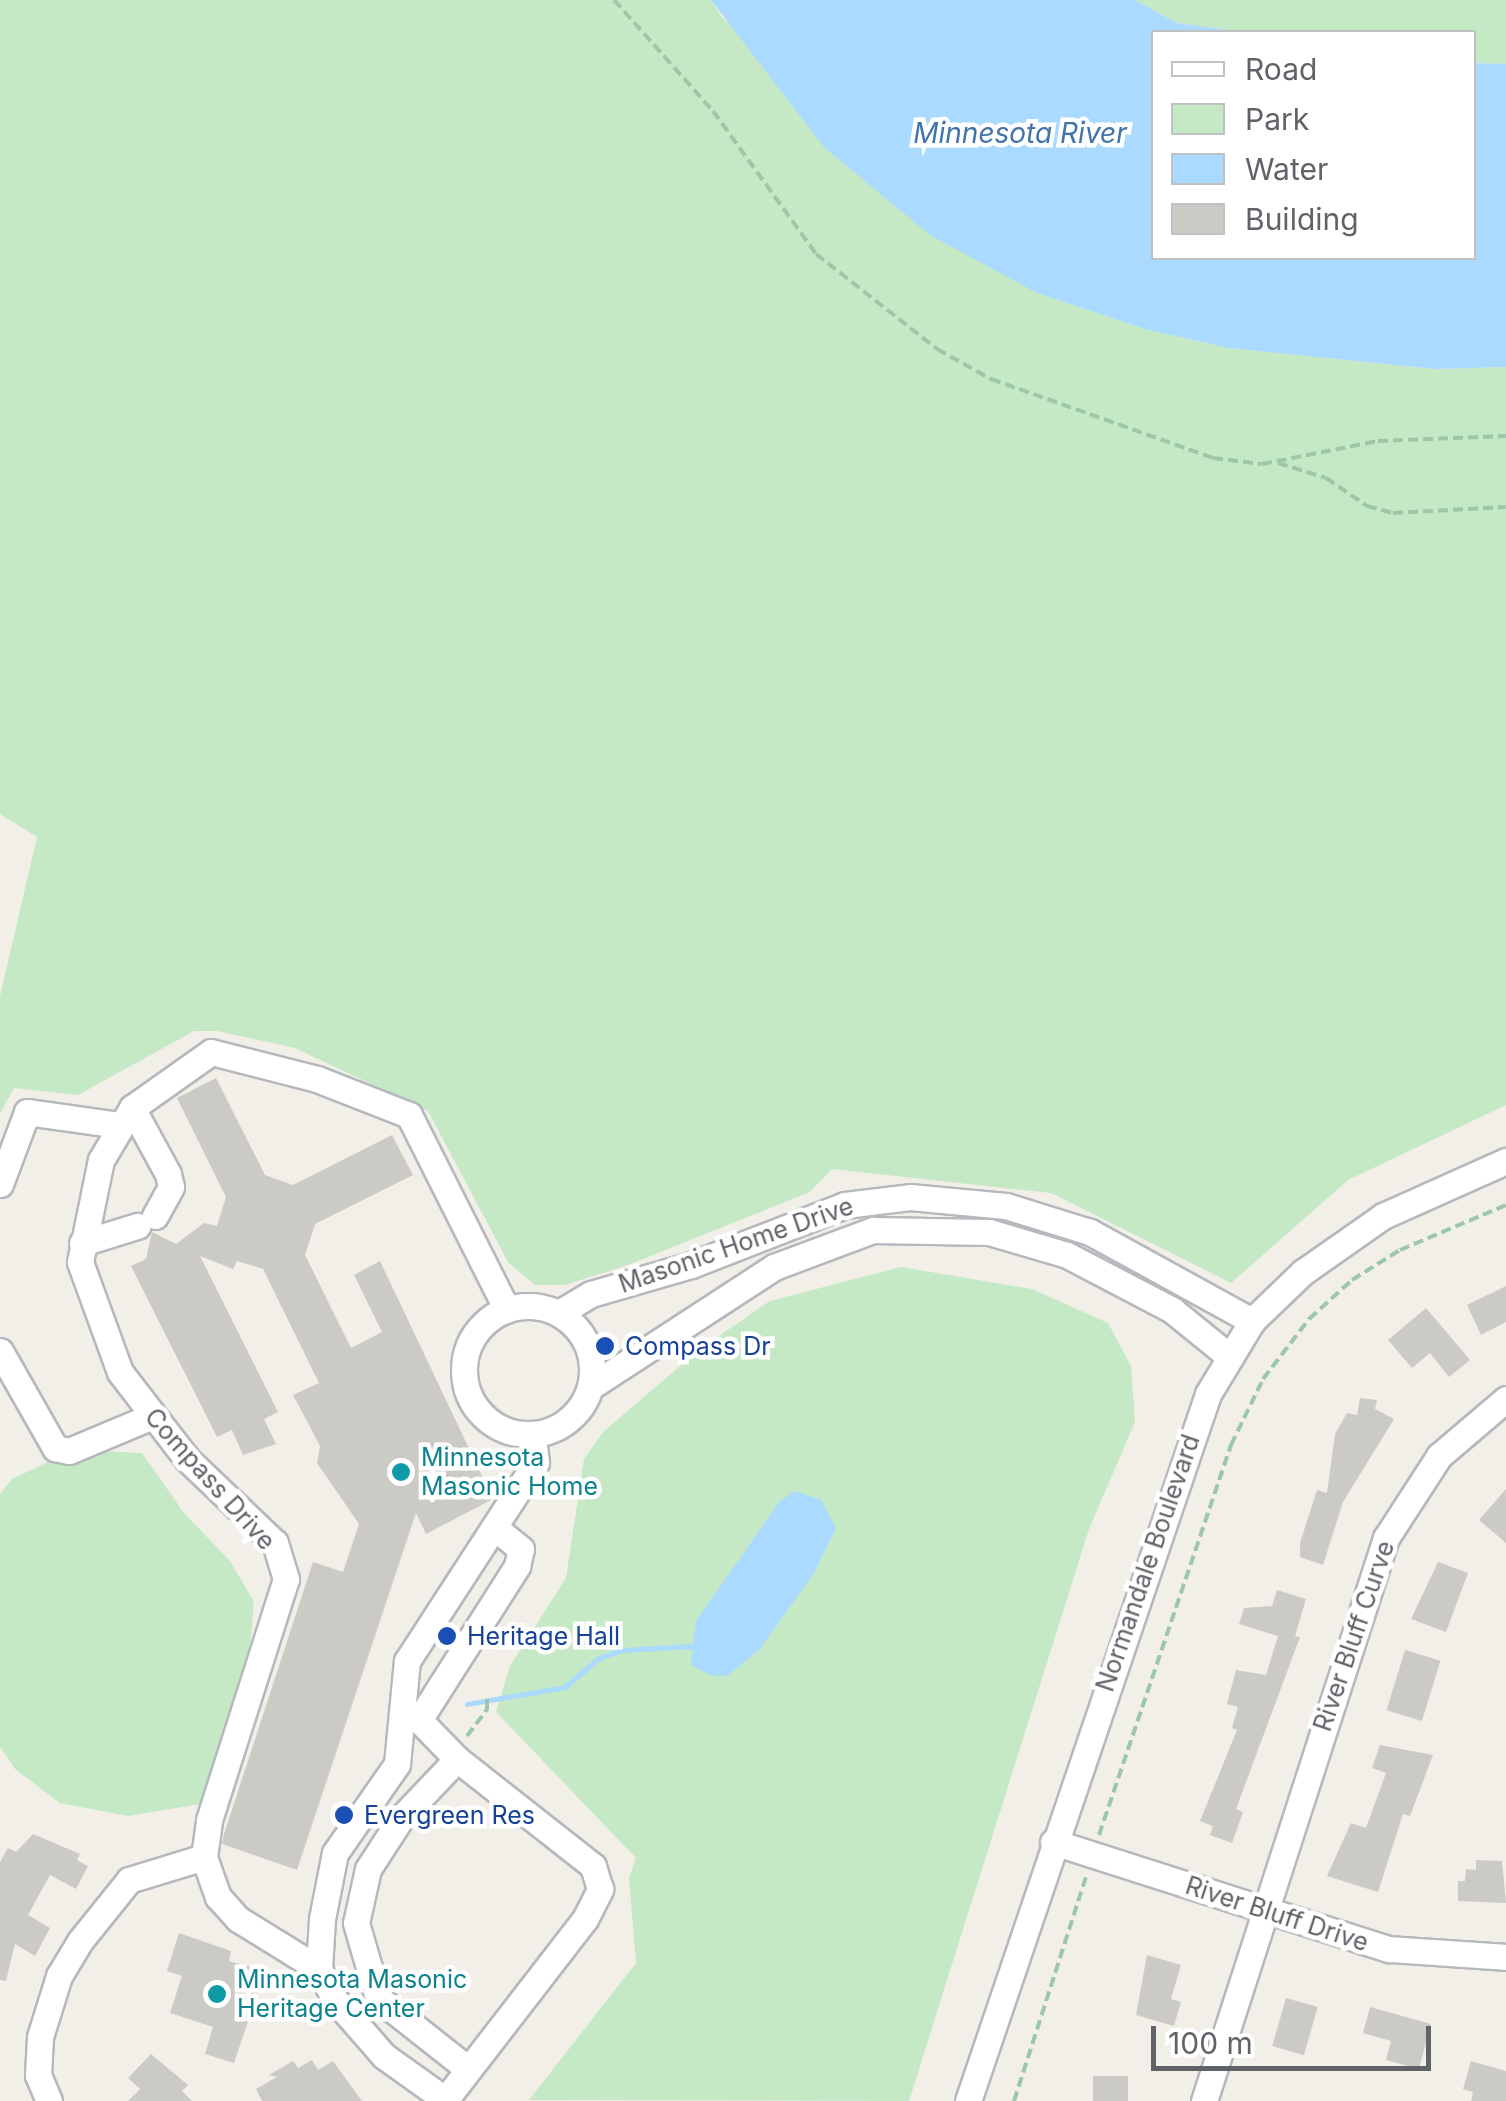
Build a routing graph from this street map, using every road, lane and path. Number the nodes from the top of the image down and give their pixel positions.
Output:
1 (614, 0) edge
2 (1506, 436) edge
3 (1275, 463) junction
4 (1506, 507) edge
5 (126, 1117) junction
6 (1506, 1161) edge
7 (0, 1184) edge
8 (1506, 1204) edge
9 (82, 1244) junction
10 (507, 1310) junction
11 (559, 1313) junction
12 (1252, 1321) junction
13 (0, 1350) edge
14 (1230, 1358) junction
15 (590, 1386) junction
16 (1506, 1399) edge
17 (150, 1417) junction
18 (533, 1438) junction
19 (495, 1528) junction
20 (487, 1694) dead end
21 (410, 1717) junction
22 (457, 1758) junction
23 (1053, 1842) junction
24 (1092, 1855) junction
25 (204, 1857) junction
26 (1264, 1911) junction
27 (1506, 1956) edge
28 (319, 1969) junction
29 (468, 2069) junction
30 (446, 2100) edge
31 (49, 2101) edge
32 (968, 2101) edge
33 (1014, 2101) edge
34 (1204, 2101) edge

1 - 3 path
2 - 3 path
3 - 4 path
5 - 7 street
5 - 9 street, Compass Drive
5 - 9 street
5 - 10 street, Compass Drive
6 - 12 street, Normandale Boulevard
8 - 24 path
9 - 17 street, Compass Drive
10 - 11 street
10 - 18 street
11 - 12 street, Masonic Home Drive
11 - 15 street
12 - 14 street, Normandale Boulevard
13 - 17 street
14 - 15 street, Masonic Home Drive
14 - 23 street, Normandale Boulevard
15 - 18 street
16 - 26 street, River Bluff Curve
17 - 25 street, Compass Drive
18 - 19 street
19 - 21 street
19 - 21 street
20 - 22 path
21 - 22 street
21 - 28 street
22 - 29 street
22 - 29 street
23 - 24 street, River Bluff Drive
23 - 32 street, Normandale Boulevard
24 - 26 street, River Bluff Drive
24 - 33 path
25 - 28 street
25 - 31 street
26 - 27 street, River Bluff Drive
26 - 34 street, River Bluff Curve
28 - 30 street
29 - 30 street

